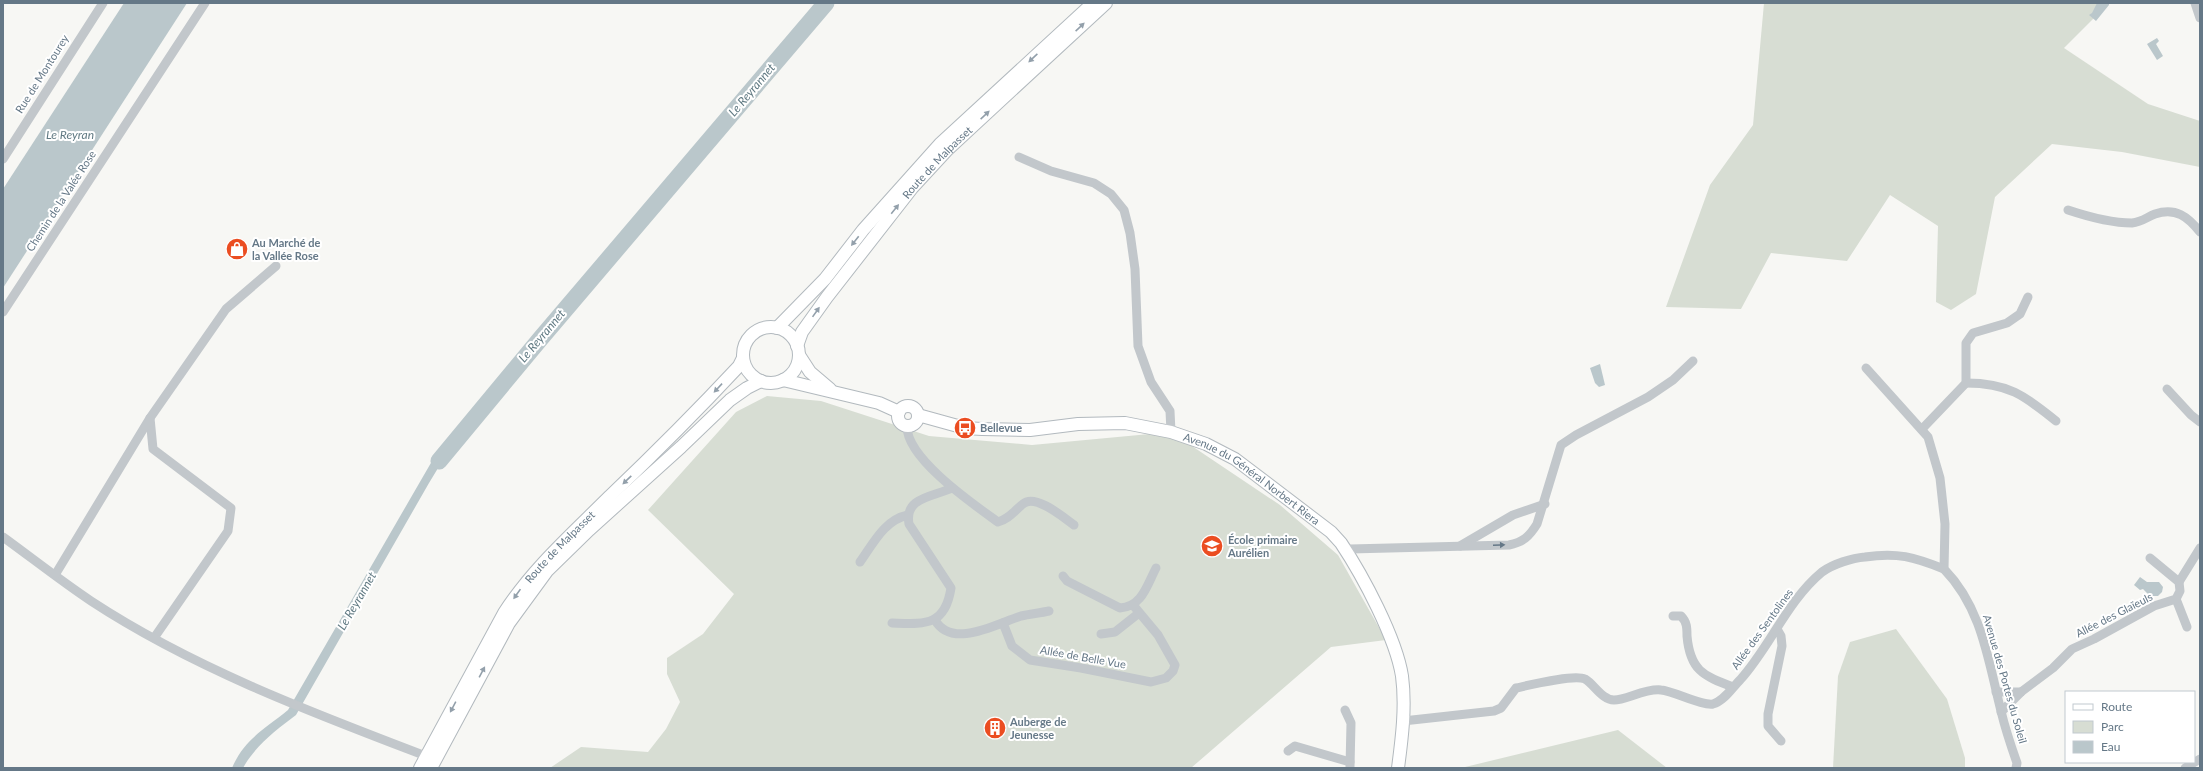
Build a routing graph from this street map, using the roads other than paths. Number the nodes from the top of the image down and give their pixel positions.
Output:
1 (103, 3) edge
2 (205, 3) edge
3 (1093, 3) edge
4 (1106, 3) edge
5 (2195, 3) edge
6 (2200, 18) edge
7 (1019, 157) dead end
8 (3, 159) edge
9 (2068, 210) dead end
10 (2200, 232) edge
11 (276, 266) dead end
12 (2028, 297) dead end
13 (3, 312) edge
14 (777, 328) junction
15 (798, 350) junction
16 (743, 358) junction
17 (1693, 361) dead end
18 (1866, 368) dead end
19 (783, 380) junction
20 (761, 381) junction
21 (1966, 383) junction
22 (2167, 389) dead end
23 (836, 393) junction
24 (899, 412) junction
25 (918, 415) junction
26 (150, 418) junction
27 (2056, 421) dead end
28 (2200, 422) edge
29 (907, 426) junction
30 (1922, 429) junction
31 (1170, 432) junction
32 (952, 488) junction
33 (1545, 504) junction
34 (908, 515) junction
35 (1074, 525) dead end
36 (3, 537) edge
37 (1460, 546) junction
38 (2200, 548) edge
39 (1346, 551) junction
40 (2150, 558) dead end
41 (860, 562) dead end
42 (2191, 563) junction
43 (2200, 567) edge
44 (1156, 568) dead end
45 (1944, 569) junction
46 (55, 575) junction
47 (1063, 576) dead end
48 (2180, 582) junction
49 (2176, 599) junction
50 (1132, 605) junction
51 (1049, 611) dead end
52 (1139, 613) junction
53 (1673, 616) dead end
54 (935, 620) junction
55 (892, 623) dead end
56 (1003, 623) junction
57 (2187, 627) dead end
58 (1777, 628) junction
59 (1101, 634) dead end
60 (154, 638) junction
61 (1733, 687) junction
62 (1996, 692) junction
63 (2021, 692) junction
64 (1345, 710) dead end
65 (2001, 712) junction
66 (1403, 721) junction
67 (1781, 741) dead end
68 (1288, 751) dead end
69 (426, 756) junction
70 (1350, 765) edge
71 (420, 768) edge
72 (431, 768) edge
73 (1398, 768) edge
74 (2016, 768) edge

1 - 8 street, Rue de Montourey
2 - 13 street, Chemin de la Valée Rose
3 -> 14 main road, Route de Malpasset
15 -> 4 main road, Route de Malpasset
5 - 6 street
7 - 31 street
9 - 10 street
11 - 26 street
12 - 21 street
14 - 15 main road
14 - 16 main road
15 - 19 main road
15 - 23 main road
16 - 20 main road
16 -> 69 main road, Route de Malpasset
17 - 33 street
18 - 30 street
19 - 20 main road
19 - 23 main road
72 -> 20 main road, Route de Malpasset
21 - 27 street
21 - 30 street
22 - 28 street
23 - 24 main road
24 - 25 main road
24 - 29 main road
25 - 29 main road
25 - 31 main road, Avenue du Général Norbert Riera
26 - 46 street
26 - 60 street
29 - 32 street
30 - 45 street
31 - 39 main road, Avenue du Général Norbert Riera
32 - 34 street
32 - 35 street
33 - 37 street
37 -> 33 street
34 - 41 street
34 - 54 street
36 - 46 street
37 - 39 street
38 - 42 street
39 - 66 main road, Avenue du Général Norbert Riera
40 - 48 street
42 - 43 street
42 - 48 street
44 - 50 street
45 - 58 street, Allée des Sentolines
45 - 62 street, Avenue des Portes du Soleil
46 - 60 street
47 - 50 street
48 - 49 street
49 - 57 street
49 - 63 street, Allée des Glaïeuls
50 - 52 street
51 - 56 street
52 - 56 street, Allée de Belle Vue
52 - 59 street
53 - 61 street
54 - 55 street
54 - 56 street
58 - 61 street, Allée des Sentolines
58 - 67 street
60 - 69 street
61 - 66 street, Allée des Sentolines
62 - 63 street
62 - 65 street, Avenue des Portes du Soleil
63 - 65 street, Allée des Glaïeuls
64 - 70 street
65 - 74 street, Avenue des Portes du Soleil
66 - 73 main road, Avenue du Général Norbert Riera
68 - 70 street
69 - 71 main road, Route de Malpasset

